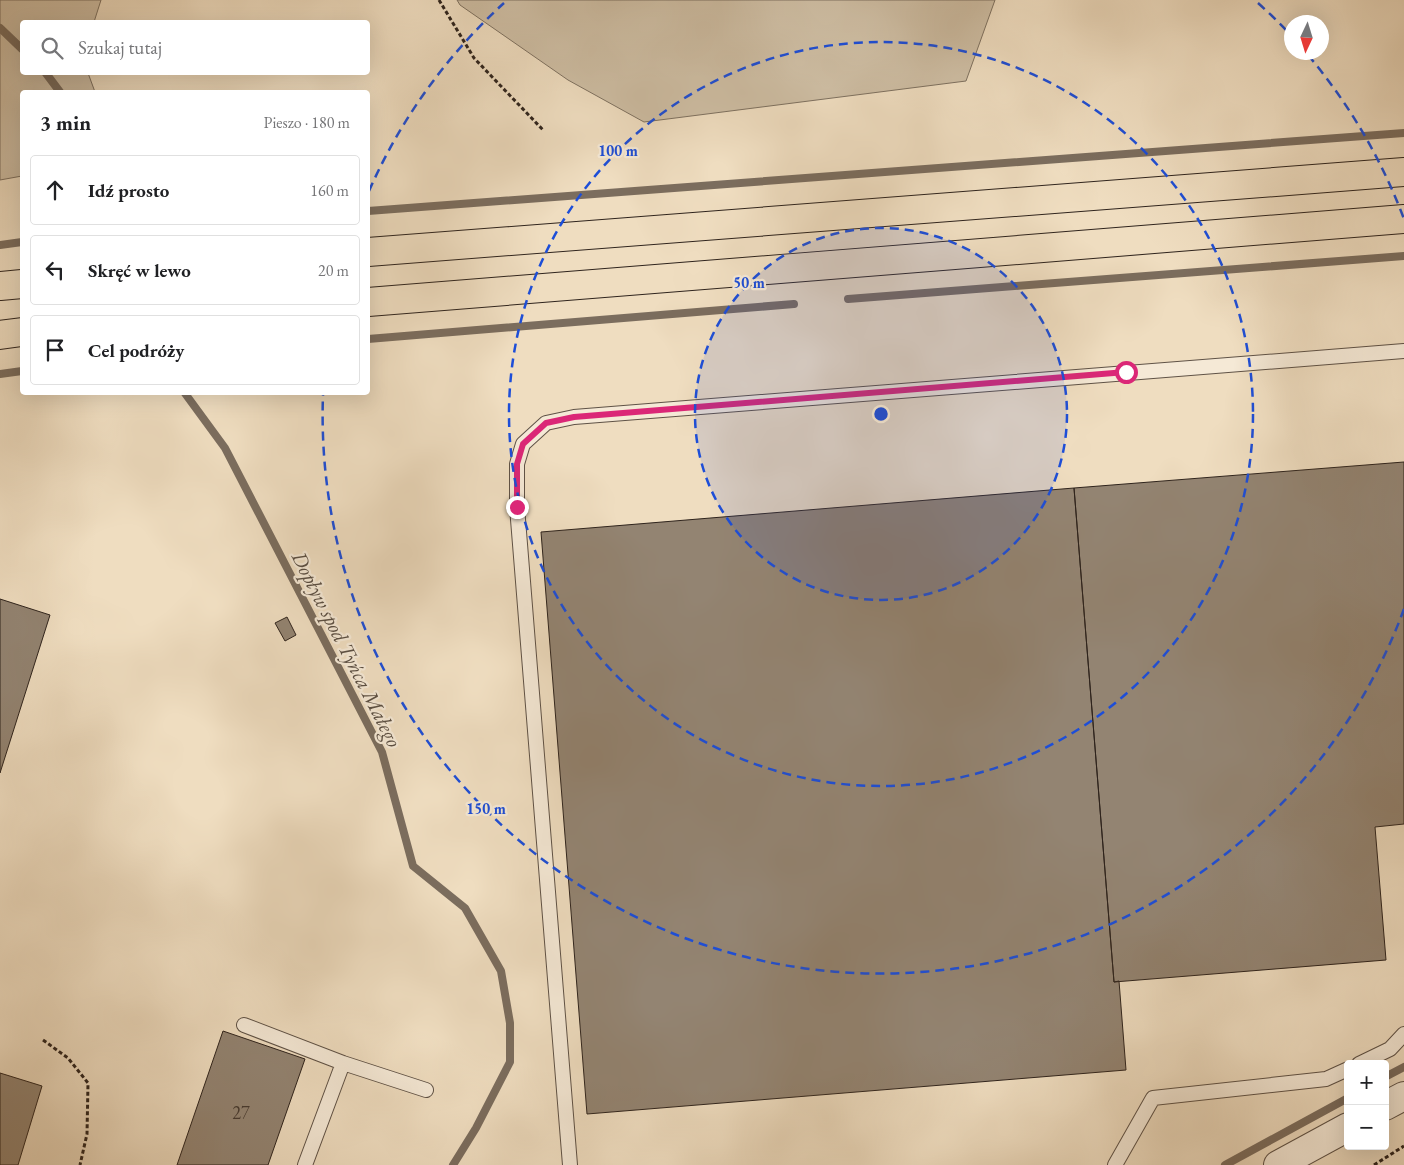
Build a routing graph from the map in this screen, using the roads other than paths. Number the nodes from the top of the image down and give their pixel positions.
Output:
1 (1404, 172) edge
2 (1404, 219) edge
3 (370, 252) edge
4 (20, 284) edge
5 (0, 286) edge
6 (370, 302) edge
7 (20, 332) edge
8 (0, 335) edge
9 (1404, 351) edge
10 (244, 1025) dead end
11 (1404, 1034) edge
12 (1367, 1060) edge
13 (343, 1064) junction
14 (1344, 1071) edge
15 (426, 1090) dead end
16 (1404, 1096) edge
17 (1387, 1105) edge
18 (1344, 1129) edge
19 (306, 1165) edge
20 (570, 1165) edge
21 (1115, 1165) edge
22 (1278, 1165) edge

1 - 3 highway
2 - 6 highway
4 - 5 highway
7 - 8 highway
9 - 20 lane
10 - 13 lane
11 - 12 lane
13 - 15 lane
13 - 19 lane
14 - 21 lane
16 - 17 street
18 - 22 street

